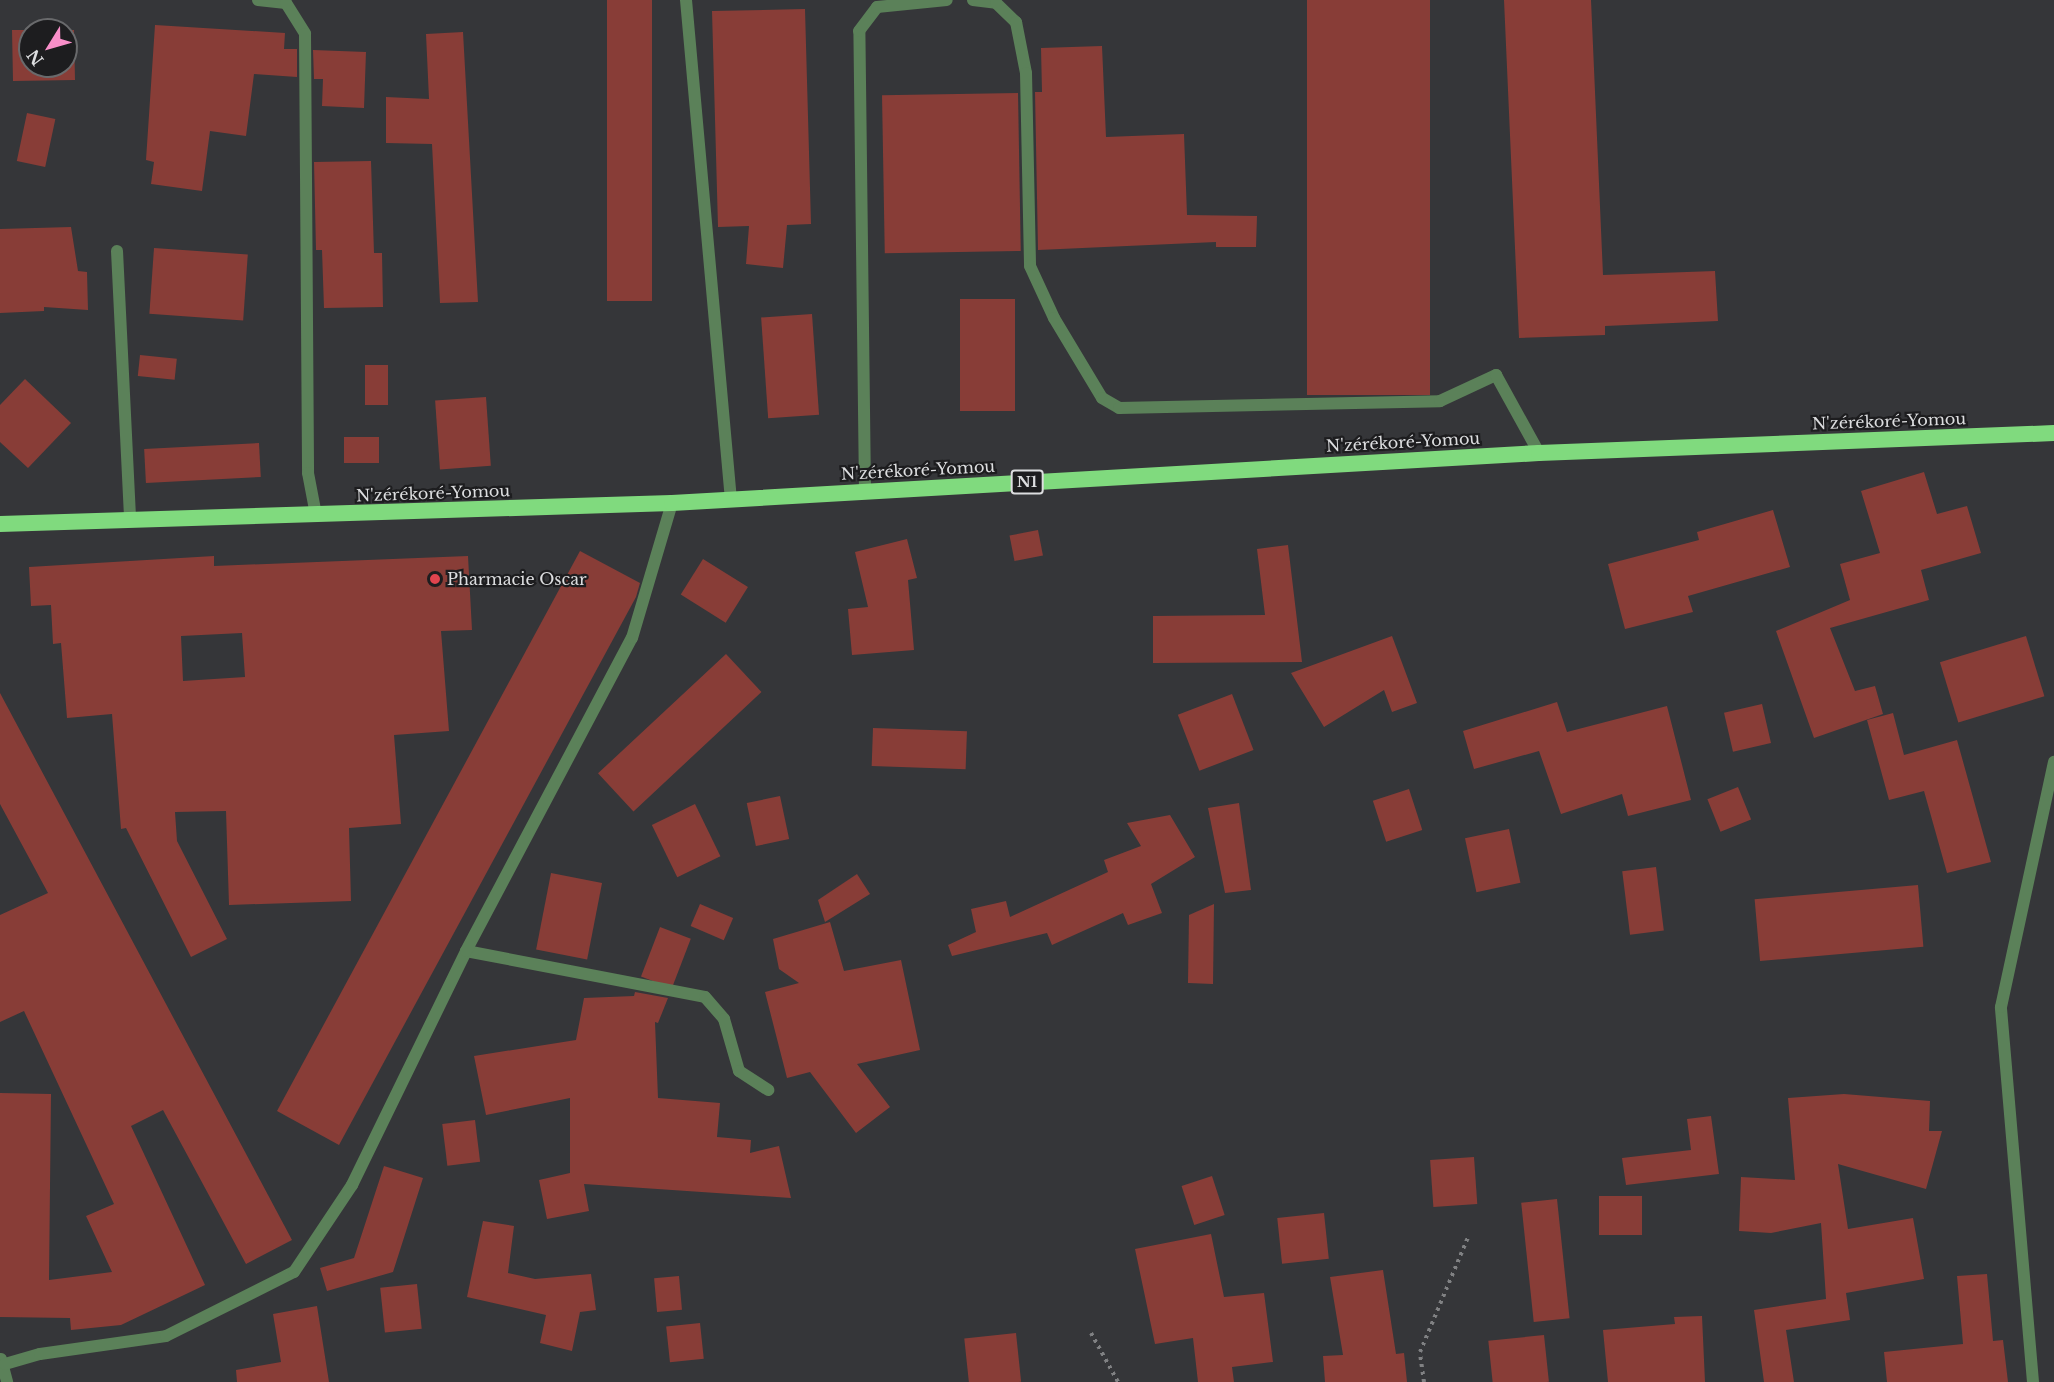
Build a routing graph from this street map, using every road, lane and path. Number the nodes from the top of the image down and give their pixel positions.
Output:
1 (258, 0) edge
2 (686, 0) edge
3 (947, 0) edge
4 (973, 0) edge
5 (117, 251) dead end
6 (2054, 433) edge
7 (1539, 453) junction
8 (866, 491) junction
9 (731, 500) junction
10 (672, 503) junction
11 (316, 516) junction
12 (130, 521) junction
13 (1, 525) edge
14 (2054, 762) edge
15 (466, 951) junction
16 (768, 1090) dead end
17 (1468, 1237) dead end
18 (1091, 1333) dead end
19 (3, 1361) edge
20 (7, 1382) edge
21 (1118, 1382) edge
22 (1424, 1382) edge
23 (2033, 1382) edge

1 - 11 street
2 - 9 street
3 - 8 street
4 - 7 street
5 - 12 street
6 - 7 highway, N'zérékoré-Yomou / N1
7 - 8 highway, N'zérékoré-Yomou / N1
8 - 9 highway, N'zérékoré-Yomou / N1
9 - 10 highway, N'zérékoré-Yomou / N1
10 - 11 highway, N'zérékoré-Yomou / N1
10 - 15 street
11 - 12 highway, N'zérékoré-Yomou / N1
12 - 13 highway, N'zérékoré-Yomou / N1
14 - 23 street
15 - 16 street
15 - 19 street
17 - 22 path
18 - 21 path
19 - 20 street

